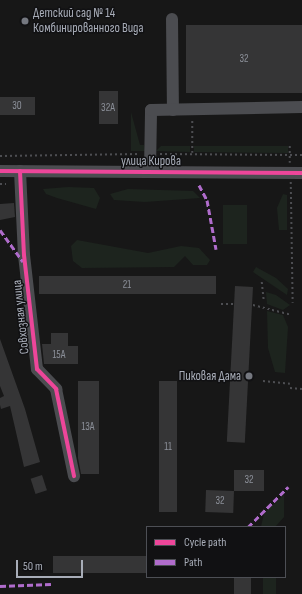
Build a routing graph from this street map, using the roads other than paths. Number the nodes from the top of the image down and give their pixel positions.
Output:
1 (172, 19) dead end
2 (302, 108) edge
3 (173, 110) junction
4 (150, 170) junction
5 (0, 171) edge
6 (20, 171) junction
7 (296, 172) edge
8 (74, 476) dead end

1 - 3 street
2 - 3 street
3 - 4 street
4 - 6 street, улица Кирова
4 - 7 street, улица Кирова
5 - 6 street, улица Кирова
6 - 8 street, Совхозная улица

